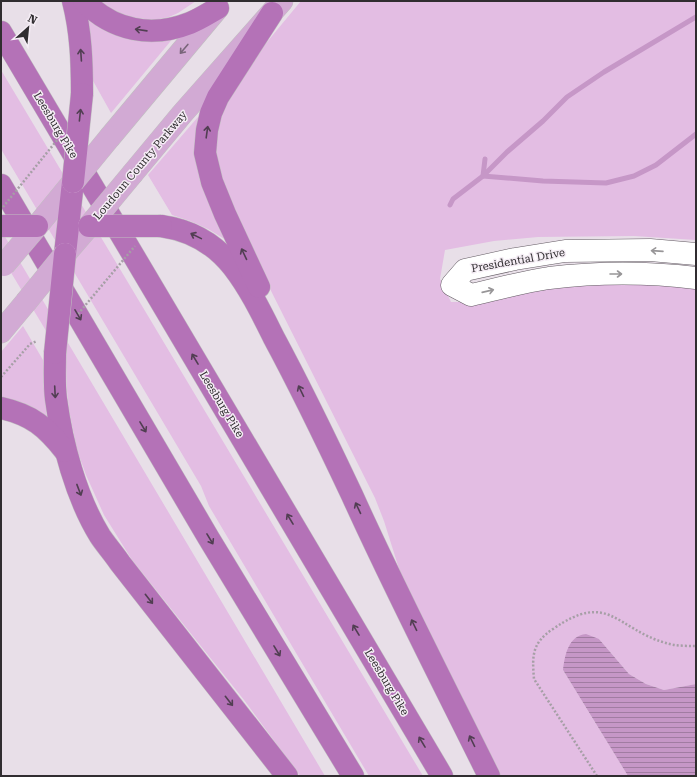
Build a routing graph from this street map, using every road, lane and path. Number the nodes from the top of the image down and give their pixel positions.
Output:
1 (73, 1) edge
2 (84, 1) edge
3 (221, 5) edge
4 (277, 7) edge
5 (1, 32) edge
6 (59, 138) dead end
7 (73, 182) junction
8 (1, 185) edge
9 (2, 216) edge
10 (37, 226) junction
11 (79, 226) junction
12 (137, 244) dead end
13 (65, 254) junction
14 (696, 254) edge
15 (2, 267) edge
16 (696, 278) edge
17 (76, 317) dead end
18 (1, 332) edge
19 (30, 344) dead end
20 (290, 368) junction
21 (1, 377) edge
22 (1, 408) edge
23 (67, 453) junction
24 (696, 646) edge
25 (287, 776) edge
26 (353, 776) edge
27 (442, 776) edge
28 (489, 776) edge
29 (597, 776) edge

7 -> 1 highway, bridge
3 -> 2 highway
3 -> 7 main road, bridge
4 - 11 main road, Loudoun County Parkway, bridge
20 -> 4 highway
27 -> 5 highway, Leesburg Pike
6 - 9 path, bridge
7 - 10 main road
7 - 11 highway
8 -> 26 highway
9 - 10 highway, bridge
10 - 11 highway
10 - 15 main road, bridge
11 - 13 highway
20 -> 11 highway, bridge
12 - 17 path, bridge
13 - 18 main road, bridge
13 -> 23 highway, bridge
14 -> 16 street, Presidential Drive
19 - 21 path
28 -> 20 highway
22 - 23 highway
23 -> 25 highway
24 - 29 path

